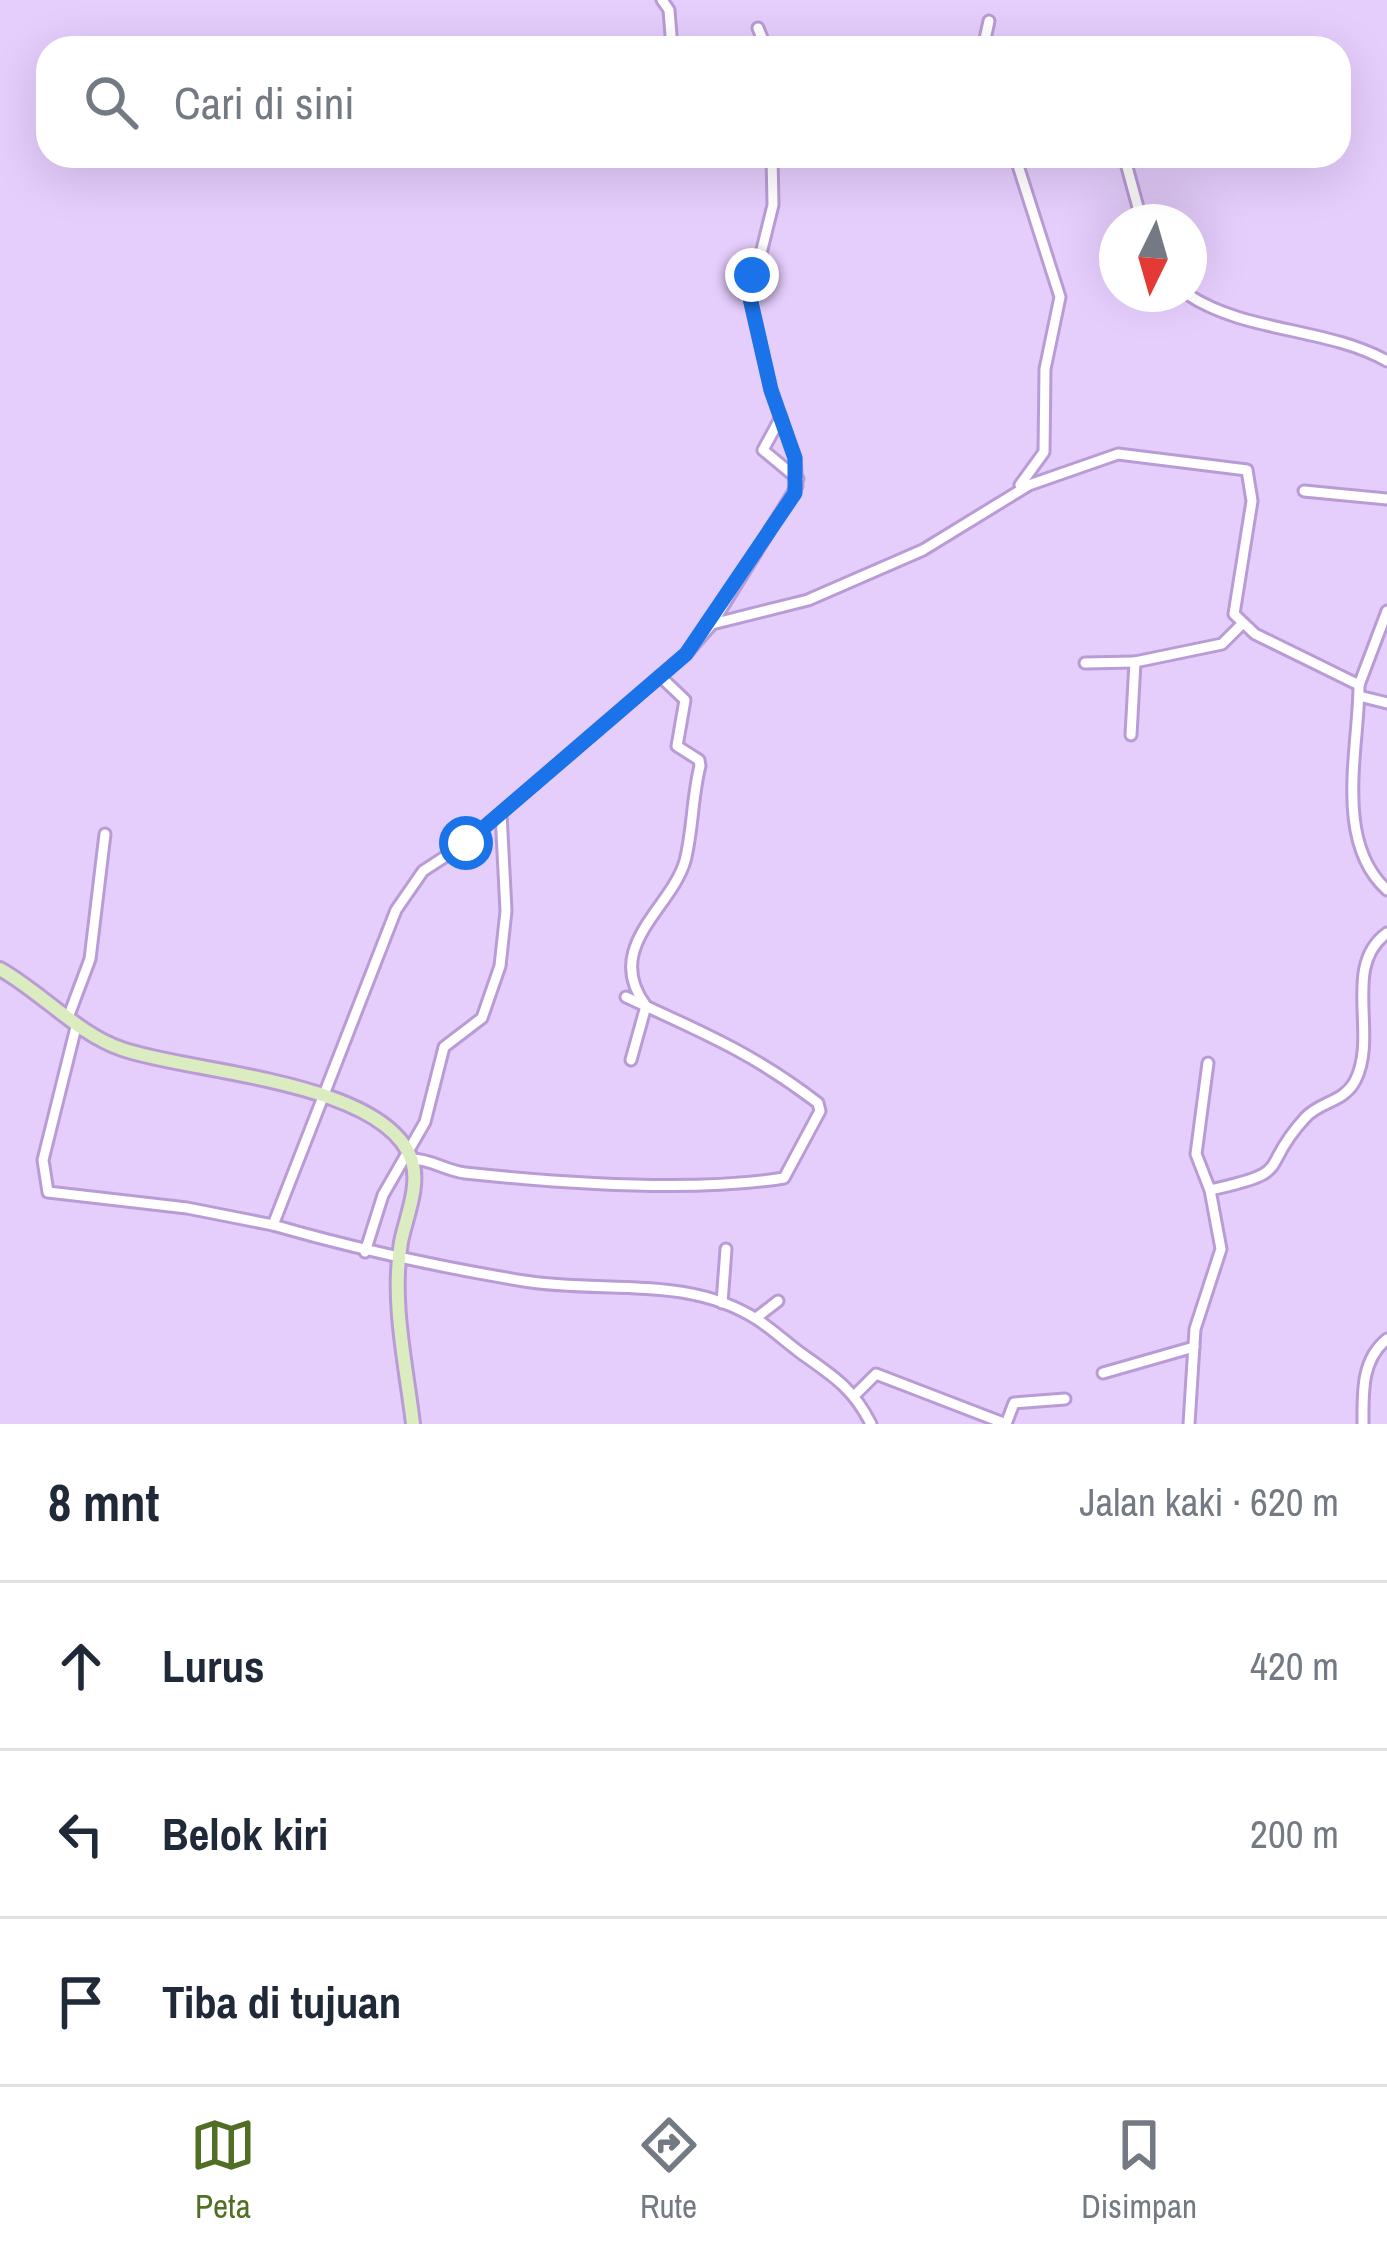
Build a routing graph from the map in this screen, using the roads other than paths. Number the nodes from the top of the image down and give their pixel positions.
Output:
1 (662, 0) edge
2 (989, 21) dead end
3 (758, 28) dead end
4 (671, 36) edge
5 (761, 36) edge
6 (986, 36) edge
7 (774, 168) edge
8 (1019, 168) edge
9 (1127, 168) edge
10 (1137, 204) edge
11 (1207, 304) edge
12 (1387, 361) edge
13 (782, 416) junction
14 (798, 479) junction
15 (1018, 490) junction
16 (1304, 491) dead end
17 (1387, 499) edge
18 (1387, 611) edge
19 (712, 624) junction
20 (1241, 626) junction
21 (1135, 662) junction
22 (1085, 664) dead end
23 (662, 678) junction
24 (1359, 691) junction
25 (1387, 703) edge
26 (1131, 735) dead end
27 (502, 813) junction
28 (105, 835) dead end
29 (1387, 890) edge
30 (1387, 933) edge
31 (0, 969) edge
32 (626, 997) dead end
33 (646, 1006) junction
34 (73, 1018) junction
35 (631, 1060) dead end
36 (1208, 1063) dead end
37 (320, 1093) junction
38 (409, 1155) junction
39 (1210, 1190) junction
40 (273, 1225) junction
41 (726, 1249) dead end
42 (365, 1252) junction
43 (399, 1258) junction
44 (778, 1301) dead end
45 (722, 1303) junction
46 (756, 1318) junction
47 (1387, 1339) edge
48 (1194, 1347) junction
49 (1103, 1372) dead end
50 (856, 1394) junction
51 (1064, 1400) dead end
52 (413, 1424) edge
53 (871, 1424) edge
54 (1189, 1424) edge
55 (1363, 1424) edge

1 - 4 street
2 - 6 street
3 - 5 street
7 - 13 street
8 - 15 street
9 - 10 street
11 - 12 street
13 - 14 street
13 - 14 street
14 - 19 street
15 - 19 street
15 - 20 street
16 - 17 street
18 - 24 street
19 - 23 street
20 - 21 street
20 - 24 street
21 - 22 street
21 - 26 street
23 - 27 street
23 - 33 street
24 - 25 street
24 - 29 street
27 - 37 street
27 - 38 street
28 - 34 street
30 - 39 street
31 - 34 street
32 - 33 street
33 - 35 street
33 - 38 street
34 - 37 street
34 - 40 street
36 - 39 street
37 - 38 street
37 - 40 street
38 - 42 street
38 - 43 street
39 - 48 street
40 - 42 street
41 - 45 street
42 - 43 street
43 - 45 street
43 - 52 street
44 - 46 street
45 - 46 street
46 - 50 street
47 - 55 street
48 - 49 street
48 - 54 street
50 - 51 street
50 - 53 street

